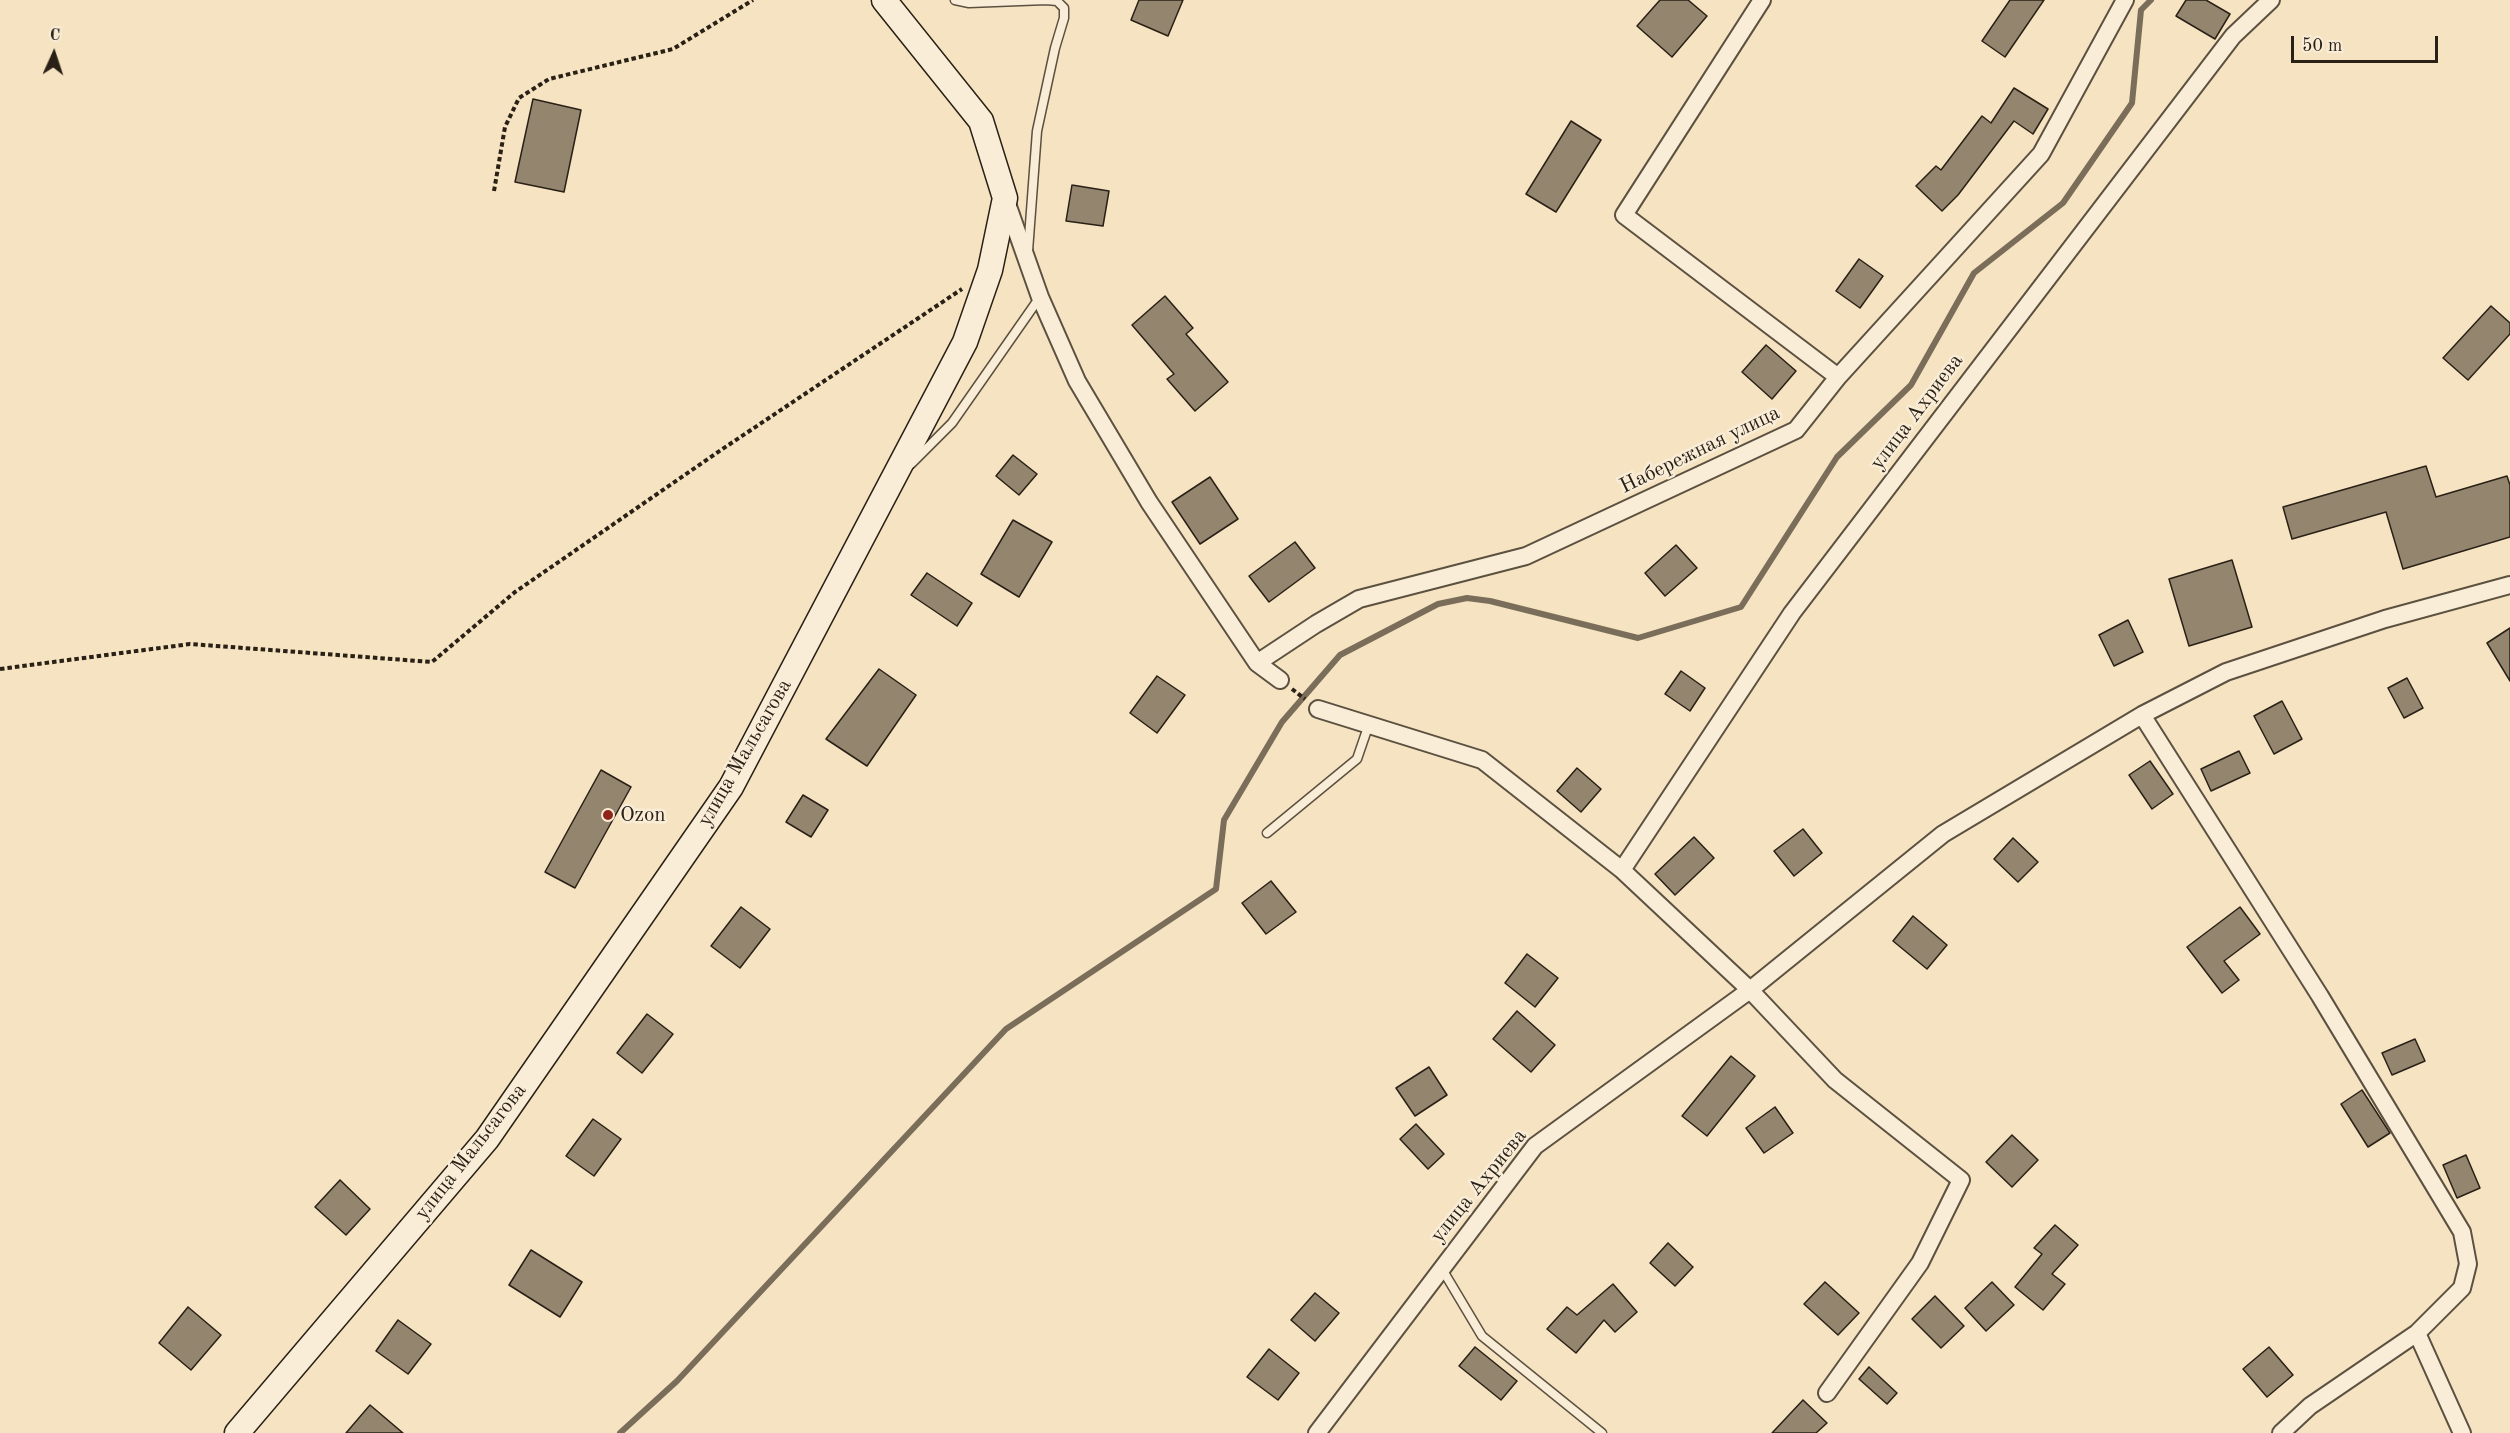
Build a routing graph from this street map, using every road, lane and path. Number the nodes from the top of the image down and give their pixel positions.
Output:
1 (753, 0) edge
2 (884, 0) edge
3 (955, 0) edge
4 (1761, 0) edge
5 (2125, 0) edge
6 (2271, 0) edge
7 (494, 191) dead end
8 (1005, 198) junction
9 (1027, 260) junction
10 (990, 270) junction
11 (1040, 297) junction
12 (1838, 377) junction
13 (892, 484) junction
14 (2510, 585) edge
15 (1257, 663) junction
16 (0, 669) edge
17 (1280, 680) joint
18 (1318, 709) joint
19 (2142, 715) junction
20 (1369, 724) junction
21 (1267, 833) dead end
22 (1622, 870) junction
23 (1750, 990) junction
24 (1442, 1268) junction
25 (2417, 1333) junction
26 (1827, 1392) dead end
27 (1320, 1432) edge
28 (237, 1433) edge
29 (1602, 1433) edge
30 (2281, 1433) edge
31 (2462, 1433) edge

1 - 7 path
2 - 8 street, улица Мальсагова
3 - 9 lane
4 - 12 street
5 - 12 street, Набережная улица
6 - 22 street, улица Ахриева
8 - 9 street
8 - 10 street, улица Мальсагова
9 - 11 street
10 - 13 street, улица Мальсагова
10 - 16 path
11 - 13 lane
11 - 15 street
12 - 15 street, Набережная улица
13 - 28 street, улица Мальсагова
14 - 19 street, улица Ахриева
15 - 17 street
17 - 18 path
18 - 20 street
19 - 23 street, улица Ахриева
19 - 25 street
20 - 21 lane
20 - 22 street
22 - 23 street
23 - 24 street, улица Ахриева
23 - 26 street
24 - 27 street, улица Ахриева
24 - 29 lane
25 - 30 street
25 - 31 street

